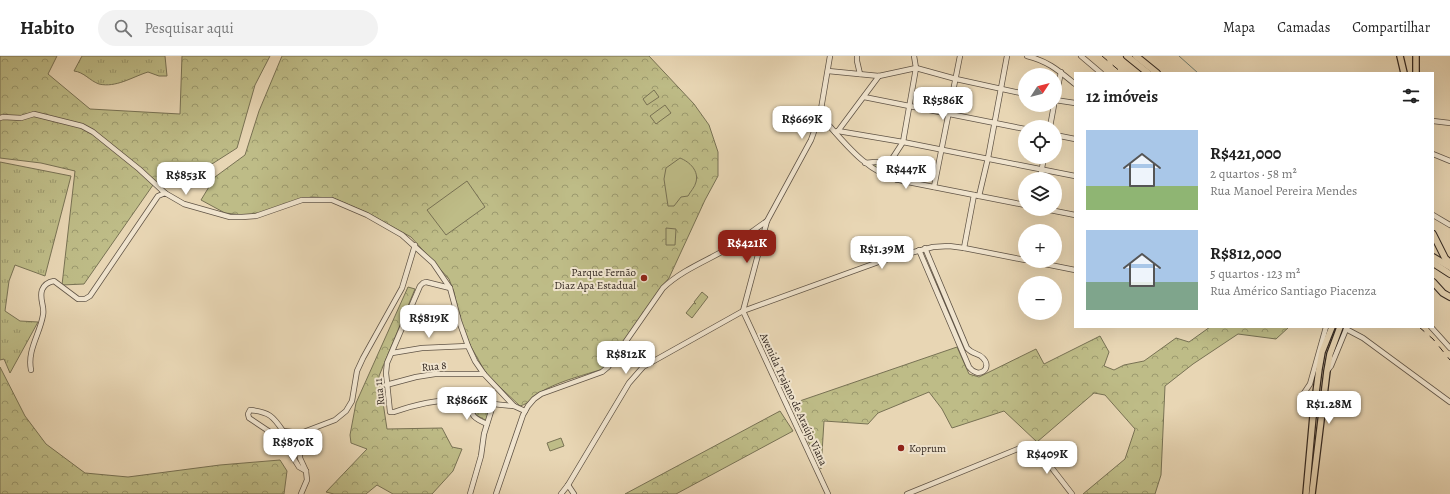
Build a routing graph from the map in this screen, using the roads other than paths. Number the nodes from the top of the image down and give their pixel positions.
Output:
1 (831, 56) edge
2 (857, 56) edge
3 (914, 56) edge
4 (960, 56) edge
5 (1007, 56) edge
6 (1026, 56) edge
7 (1081, 56) edge
8 (1127, 56) edge
9 (1136, 56) edge
10 (1400, 56) edge
11 (1416, 56) edge
12 (916, 68) junction
13 (1055, 68) edge
14 (829, 69) junction
15 (1100, 72) edge
16 (1147, 72) edge
17 (1156, 72) edge
18 (1404, 72) edge
19 (1416, 72) edge
20 (1062, 73) edge
21 (860, 74) junction
22 (879, 76) junction
23 (956, 79) junction
24 (1074, 83) edge
25 (1001, 88) junction
26 (1018, 92) edge
27 (864, 97) junction
28 (1062, 101) edge
29 (1074, 103) edge
30 (909, 106) junction
31 (948, 114) junction
32 (820, 115) junction
33 (0, 118) edge
34 (1434, 121) edge
35 (994, 123) junction
36 (1450, 123) edge
37 (1018, 128) edge
38 (836, 131) junction
39 (1062, 136) edge
40 (1074, 139) edge
41 (903, 142) junction
42 (941, 150) junction
43 (1434, 154) edge
44 (988, 158) junction
45 (890, 162) junction
46 (1450, 162) edge
47 (865, 163) junction
48 (1042, 164) edge
49 (1041, 170) junction
50 (1074, 176) edge
51 (897, 180) junction
52 (934, 187) junction
53 (165, 193) junction
54 (977, 195) junction
55 (1018, 204) edge
56 (1062, 212) edge
57 (1074, 215) edge
58 (1434, 216) edge
59 (767, 221) junction
60 (1450, 225) edge
61 (747, 235) junction
62 (1434, 236) edge
63 (763, 237) junction
64 (415, 245) junction
65 (925, 248) junction
66 (964, 248) junction
67 (920, 250) junction
68 (1434, 258) edge
69 (1018, 259) edge
70 (1450, 263) edge
71 (1434, 264) edge
72 (1062, 267) edge
73 (1074, 270) edge
74 (1450, 272) edge
75 (1434, 283) edge
76 (1434, 287) edge
77 (450, 288) junction
78 (1450, 299) edge
79 (949, 305) junction
80 (944, 307) junction
81 (743, 311) junction
82 (458, 318) junction
83 (406, 322) junction
84 (1326, 328) edge
85 (1332, 328) edge
86 (1344, 328) edge
87 (1432, 328) edge
88 (468, 346) junction
89 (1450, 348) edge
90 (392, 353) junction
91 (31, 370) dead end
92 (1327, 371) junction
93 (484, 374) junction
94 (386, 385) junction
95 (504, 395) junction
96 (1316, 400) junction
97 (470, 402) junction
98 (1450, 402) edge
99 (1304, 403) junction
100 (496, 405) junction
101 (514, 406) junction
102 (524, 411) junction
103 (1313, 416) junction
104 (487, 424) junction
105 (301, 433) junction
106 (306, 471) junction
107 (568, 485) junction
108 (301, 494) edge
109 (470, 494) edge
110 (496, 494) edge
111 (561, 494) edge
112 (574, 494) edge
113 (828, 494) edge
114 (906, 494) edge
115 (1072, 494) edge
116 (1306, 494) edge
117 (1312, 494) edge

1 - 14 street
2 - 21 street
3 - 12 street
4 - 23 street
5 - 25 street
6 - 13 street
7 - 15 street
8 - 16 highway
9 - 17 highway
10 - 18 main road
11 - 19 main road
12 - 22 street
12 - 23 street
12 - 30 street
14 - 21 street
14 - 32 street
20 - 24 street
21 - 22 street
22 - 27 street
23 - 25 street
23 - 31 street
25 - 26 street
25 - 35 street
27 - 30 street
27 - 38 street
28 - 29 street
30 - 31 street
30 - 41 street
31 - 35 street
31 - 42 street
32 - 38 street
32 - 59 street
33 - 53 street
34 - 36 street
35 - 37 street
35 - 44 street
38 - 41 street
38 - 47 street
39 - 40 street
41 - 42 street
41 - 45 street
42 - 44 street
42 - 52 street
43 - 46 street
44 - 49 street
44 - 54 street
45 - 47 street
45 - 51 street
47 - 51 street
48 - 49 street
49 - 50 street
51 - 52 street
52 - 54 street
53 - 64 street
53 - 91 street
54 - 55 street
54 - 66 street
56 - 57 street
58 - 60 street
59 - 61 street
59 - 63 street
61 - 63 street
61 - 102 street
62 - 70 highway
63 - 81 street
64 - 77 street
64 - 105 street
65 - 66 street
65 - 67 street
65 - 79 street
66 - 69 street
67 - 80 street
67 - 81 street
68 - 74 highway
71 - 74 highway
72 - 73 street
75 - 78 highway
76 - 78 highway
77 - 82 street
77 - 83 street, Rua 11
79 - 80 street
79 - 80 street
81 - 107 street
81 - 113 street, Avenida Trajano de Araújo Viana
82 - 83 street
82 - 88 street
83 - 90 street, Rua 11
84 - 99 street
85 - 96 main road
86 - 92 street
86 - 92 main road
86 - 98 street
87 - 89 street
88 - 90 street
88 - 93 street
90 - 94 street, Rua 11
92 - 117 main road
93 - 94 street, Rua 8
93 - 95 street
94 - 97 street, Rua 11
95 - 100 street
95 - 101 street
96 - 99 street
96 - 103 main road
97 - 100 street
97 - 104 street
99 - 103 main road
100 - 101 street
100 - 104 street
101 - 102 street
102 - 110 street
103 - 116 main road
104 - 109 street
105 - 106 street
105 - 106 street
106 - 108 street
107 - 111 street
107 - 112 street
114 - 115 street

